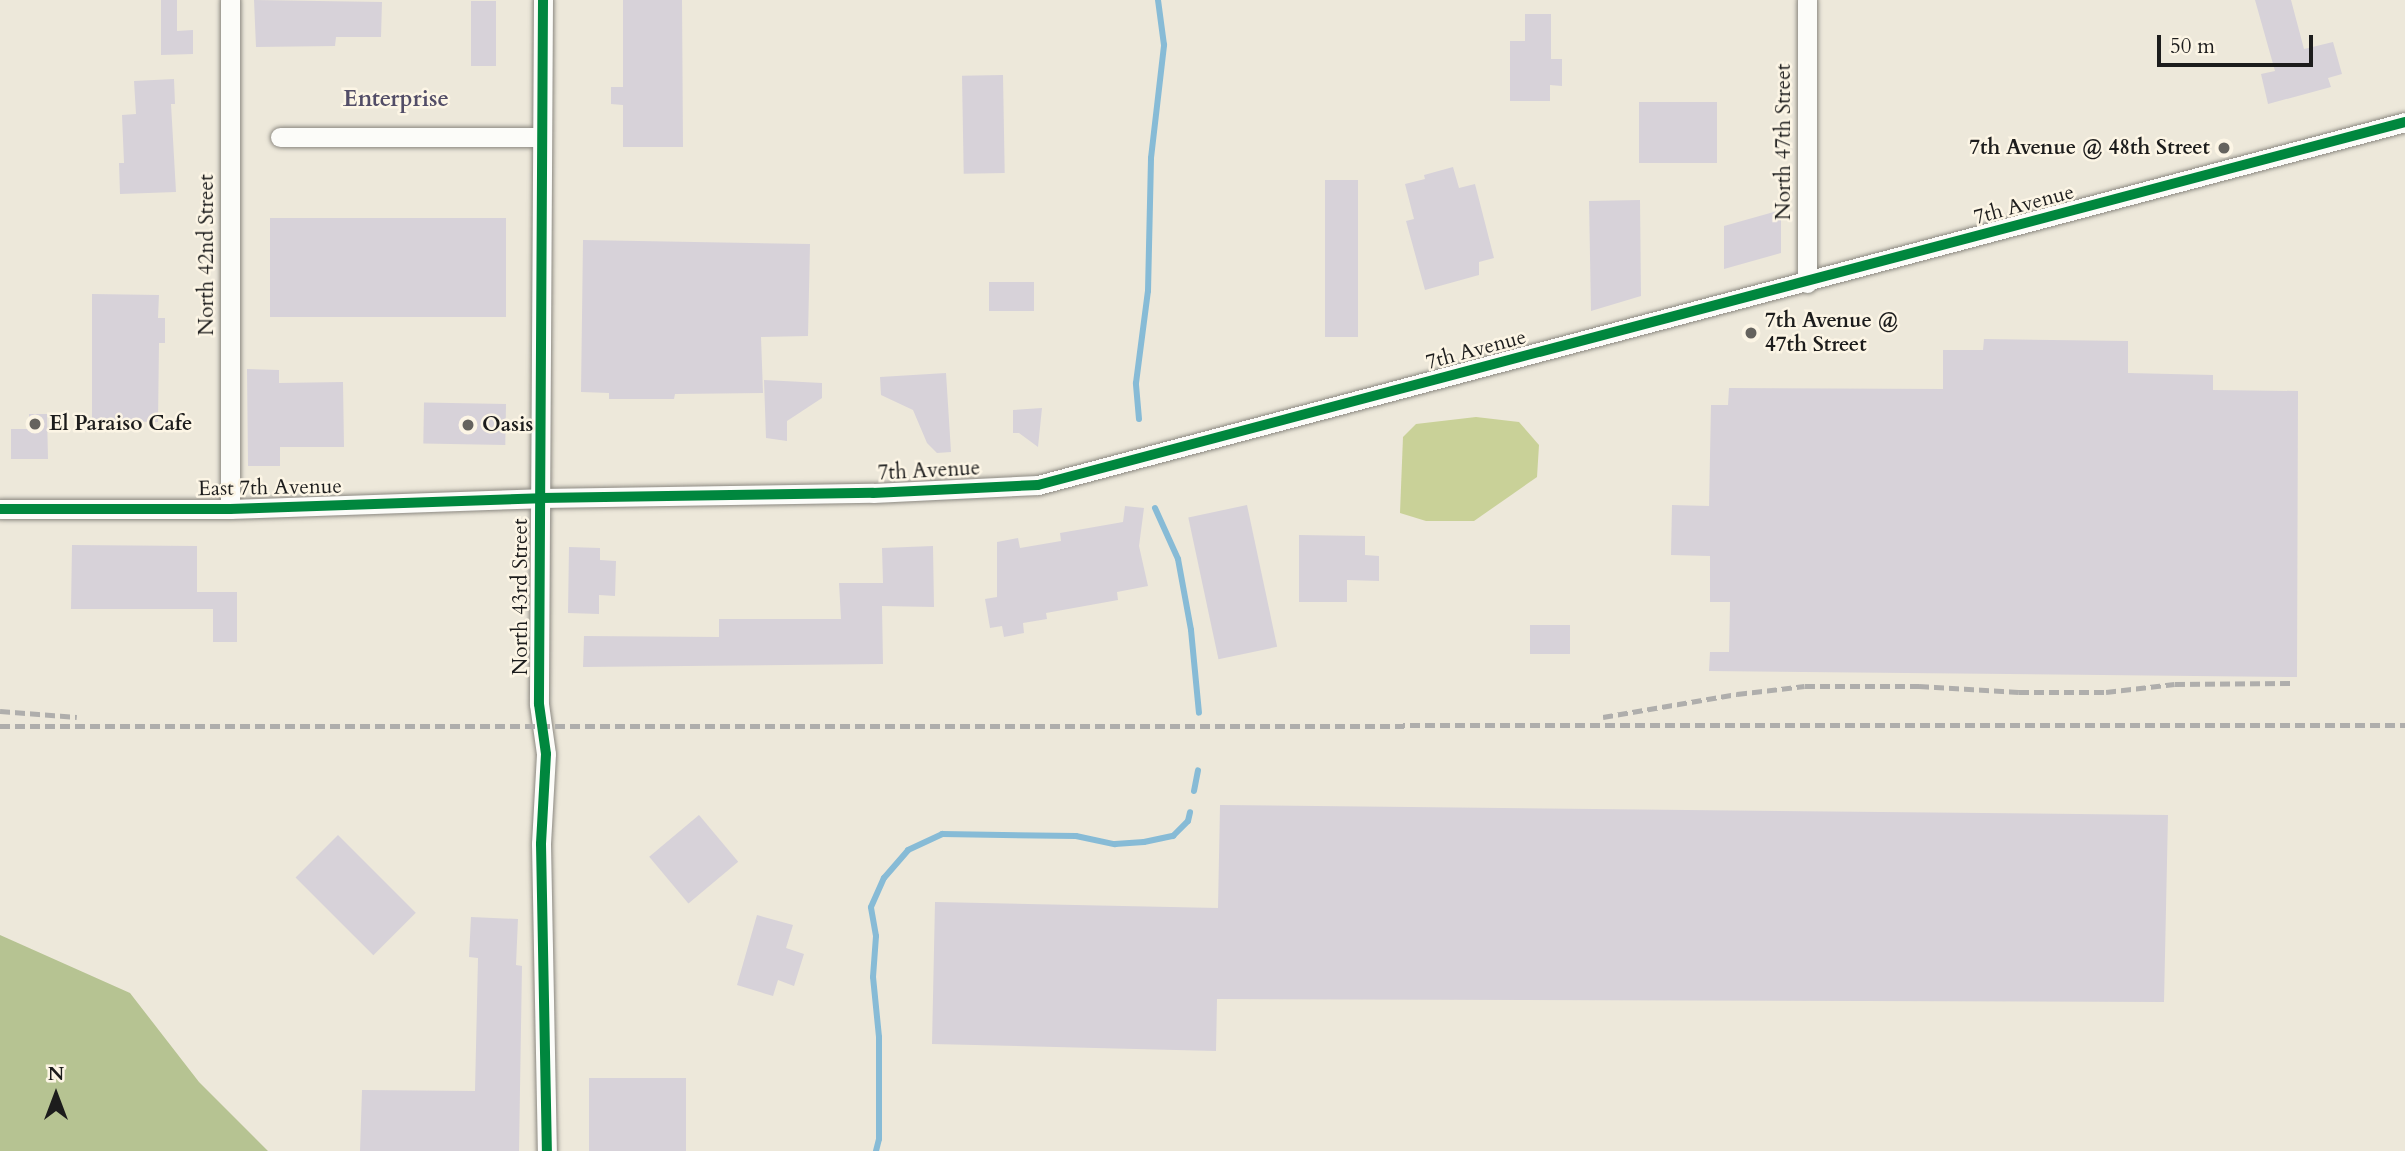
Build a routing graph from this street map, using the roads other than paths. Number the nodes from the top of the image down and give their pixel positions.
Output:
1 (230, 0) edge
2 (543, 0) edge
3 (1807, 0) edge
4 (2405, 122) edge
5 (280, 136) dead end
6 (542, 137) junction
7 (1807, 283) junction
8 (541, 498) junction
9 (0, 509) edge
10 (230, 509) junction
11 (547, 1151) edge

1 - 10 street, North 42nd Street
2 - 6 street, North 43rd Street
3 - 7 street, North 47th Street
4 - 7 street, 7th Avenue
5 - 6 street
6 - 8 street, North 43rd Street
7 - 8 street, 7th Avenue
8 - 10 street, East 7th Avenue
8 - 11 street, North 43rd Street
9 - 10 street, East 7th Avenue

